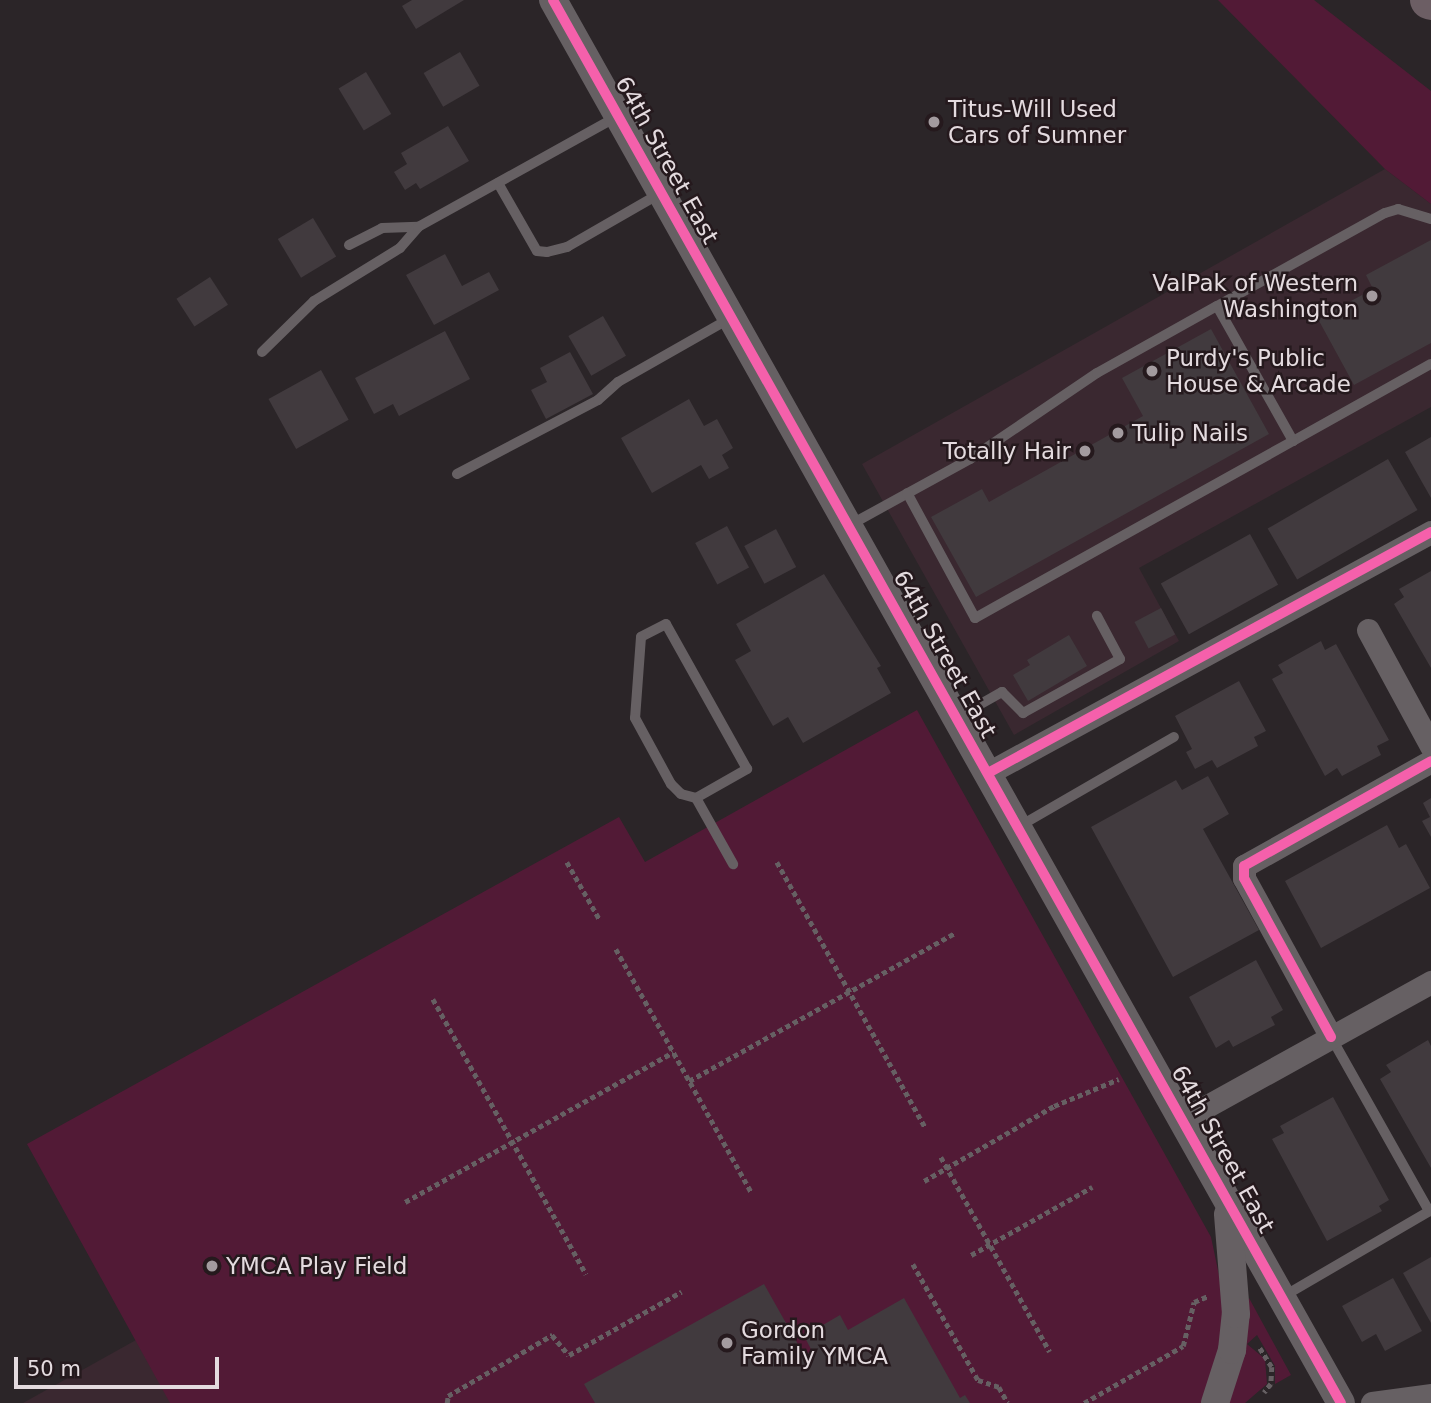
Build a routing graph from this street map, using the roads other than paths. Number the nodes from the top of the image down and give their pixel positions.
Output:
1 (553, 0) edge
2 (618, 116) junction
3 (498, 183) junction
4 (661, 193) junction
5 (1431, 219) edge
6 (418, 227) junction
7 (349, 245) dead end
8 (1217, 306) junction
9 (731, 317) junction
10 (262, 352) dead end
11 (1431, 364) edge
12 (1293, 441) junction
13 (457, 474) dead end
14 (907, 493) junction
15 (848, 526) junction
16 (1431, 532) edge
17 (1097, 616) dead end
18 (1368, 630) dead end
19 (956, 718) junction
20 (1174, 737) dead end
21 (1431, 746) edge
22 (1431, 761) edge
23 (988, 774) junction
24 (696, 798) junction
25 (1018, 827) junction
26 (733, 864) dead end
27 (1431, 982) edge
28 (1331, 1037) junction
29 (1182, 1120) junction
30 (1226, 1197) junction
31 (1430, 1211) edge
32 (1281, 1297) junction
33 (1431, 1395) edge
34 (1215, 1403) edge
35 (1341, 1403) edge
36 (1372, 1403) edge

1 - 2 street, 64th Street East
2 - 3 lane
2 - 4 street, 64th Street East
3 - 4 lane
3 - 6 lane
4 - 9 street, 64th Street East
5 - 8 lane
6 - 7 lane
6 - 10 lane
8 - 12 lane
8 - 14 lane
9 - 13 lane
9 - 15 street, 64th Street East
11 - 12 lane
12 - 14 lane
14 - 15 lane
15 - 19 street, 64th Street East
16 - 23 street
17 - 19 lane
18 - 21 street
19 - 23 street, 64th Street East
20 - 25 lane
22 - 28 street
23 - 25 street, 64th Street East
24 - 24 lane
24 - 26 lane
25 - 29 street, 64th Street East
27 - 28 street
28 - 29 street
28 - 31 lane
29 - 30 street, 64th Street East
30 - 32 street, 64th Street East
30 - 34 street
31 - 32 lane
32 - 35 street, 64th Street East
33 - 36 street

